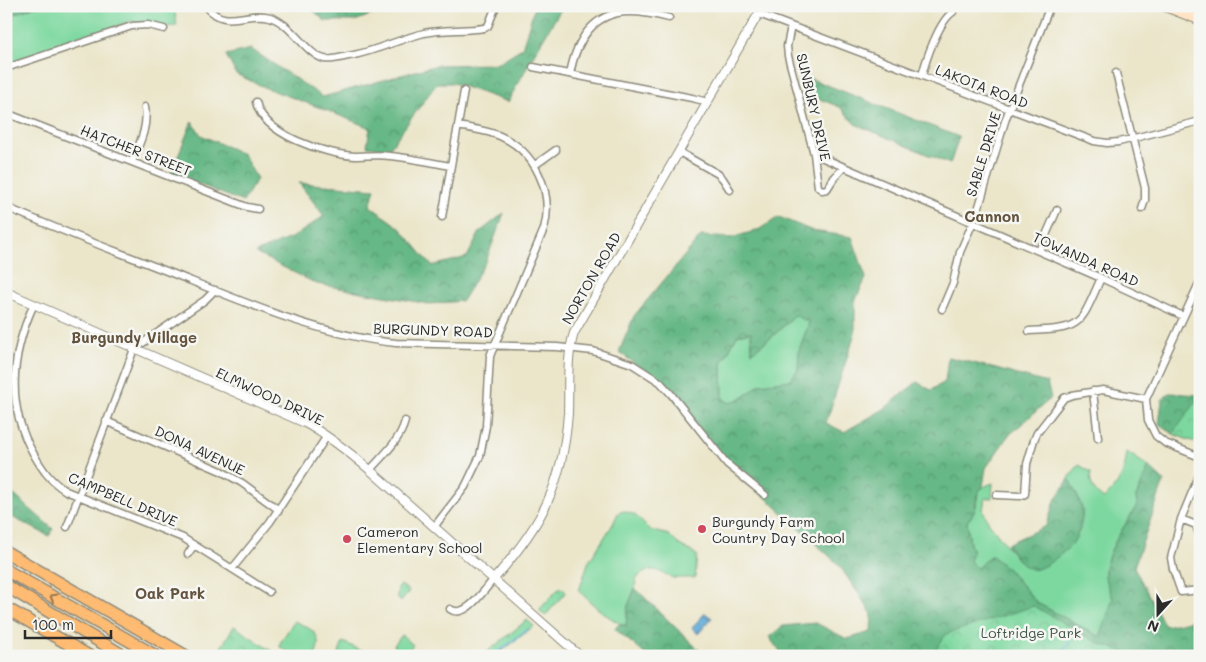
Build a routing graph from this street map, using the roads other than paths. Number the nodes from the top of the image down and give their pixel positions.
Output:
1 (206, 6) edge
2 (496, 6) edge
3 (764, 6) edge
4 (1050, 6) edge
5 (1164, 6) edge
6 (952, 12) dead end
7 (759, 14) junction
8 (669, 18) dead end
9 (1200, 20) edge
10 (791, 26) junction
11 (164, 29) dead end
12 (532, 67) dead end
13 (6, 68) edge
14 (1116, 73) dead end
15 (570, 74) junction
16 (922, 76) junction
17 (464, 91) dead end
18 (256, 102) dead end
19 (708, 102) junction
20 (145, 107) dead end
21 (1010, 110) junction
22 (6, 113) edge
23 (1200, 121) edge
24 (458, 126) junction
25 (1132, 138) junction
26 (556, 150) dead end
27 (678, 152) junction
28 (814, 154) junction
29 (132, 162) junction
30 (535, 165) junction
31 (450, 166) junction
32 (844, 167) junction
33 (730, 190) dead end
34 (6, 207) edge
35 (258, 209) dead end
36 (1142, 209) dead end
37 (1057, 210) dead end
38 (442, 217) dead end
39 (973, 223) junction
40 (1039, 252) junction
41 (1101, 278) junction
42 (1200, 280) edge
43 (215, 290) junction
44 (6, 292) edge
45 (34, 304) junction
46 (942, 309) dead end
47 (1184, 316) junction
48 (1029, 331) dead end
49 (493, 345) junction
50 (571, 348) junction
51 (134, 349) junction
52 (1093, 391) junction
53 (1146, 399) junction
54 (106, 421) junction
55 (405, 421) dead end
56 (328, 436) junction
57 (1098, 438) dead end
58 (1200, 457) edge
59 (370, 470) junction
60 (1200, 474) edge
61 (765, 495) dead end
62 (996, 495) dead end
63 (78, 496) junction
64 (279, 510) junction
65 (1181, 519) junction
66 (67, 526) dead end
67 (434, 527) junction
68 (1200, 538) edge
69 (194, 544) junction
70 (6, 547) edge
71 (6, 552) edge
72 (188, 554) dead end
73 (232, 569) junction
74 (6, 570) edge
75 (37, 570) junction
76 (493, 580) junction
77 (6, 586) edge
78 (1200, 590) edge
79 (269, 592) dead end
80 (6, 608) edge
81 (450, 609) dead end
82 (6, 612) edge
83 (62, 640) junction
84 (89, 656) edge
85 (124, 656) edge
86 (156, 656) edge
87 (186, 656) edge
88 (580, 656) edge

1 - 2 street
3 - 7 street, NORTON ROAD
4 - 21 street, SABLE DRIVE
5 - 9 main road
6 - 16 street
7 - 10 street, LAKOTA ROAD
7 - 19 street, NORTON ROAD
8 - 15 street
10 - 16 street, LAKOTA ROAD
10 - 28 street, SUNBURY DRIVE
11 - 13 street
12 - 15 street
14 - 25 street
15 - 19 street
16 - 21 street, LAKOTA ROAD
17 - 24 street
18 - 31 street
19 - 27 street, NORTON ROAD
20 - 29 street
21 - 25 street, LAKOTA ROAD
21 - 39 street, SABLE DRIVE
22 - 29 street, HATCHER STREET
23 - 25 street, LAKOTA ROAD
24 - 30 street
24 - 31 street
25 - 36 street
26 - 30 street
27 - 33 street
27 - 50 street, NORTON ROAD
28 - 32 street, TOWANDA ROAD
28 - 32 street, SUNBURY DRIVE
29 - 35 street, HATCHER STREET
30 - 49 street
31 - 38 street
32 - 39 street, TOWANDA ROAD
34 - 43 street, BURGUNDY ROAD
37 - 40 street
39 - 40 street, TOWANDA ROAD
39 - 46 street, SABLE DRIVE
40 - 41 street, TOWANDA ROAD
41 - 47 street, TOWANDA ROAD
41 - 48 street
42 - 47 street
43 - 49 street, BURGUNDY ROAD
43 - 51 street
44 - 45 street, ELMWOOD DRIVE
45 - 51 street, ELMWOOD DRIVE
45 - 63 street, CAMPBELL DRIVE
47 - 53 street
49 - 50 street, BURGUNDY ROAD
49 - 67 street
50 - 61 street, BURGUNDY ROAD
50 - 76 street, NORTON ROAD
51 - 54 street
51 - 56 street, ELMWOOD DRIVE
52 - 53 street
52 - 57 street
52 - 62 street
53 - 58 street
54 - 63 street
54 - 64 street, DONA AVENUE
55 - 59 street
56 - 59 street, ELMWOOD DRIVE
56 - 64 street
59 - 67 street, ELMWOOD DRIVE
60 - 65 street
63 - 66 street
63 - 69 street, CAMPBELL DRIVE
64 - 73 street
65 - 68 street
65 - 78 street
67 - 76 street, ELMWOOD DRIVE
69 - 72 street
69 - 73 street, CAMPBELL DRIVE
70 - 75 highway
71 - 75 highway
73 - 79 street, CAMPBELL DRIVE
86 -> 74 highway
75 - 87 highway
76 - 81 street, NORTON ROAD
76 - 88 street, ELMWOOD DRIVE
77 - 85 highway
80 - 83 highway
82 - 83 highway
83 - 84 highway

